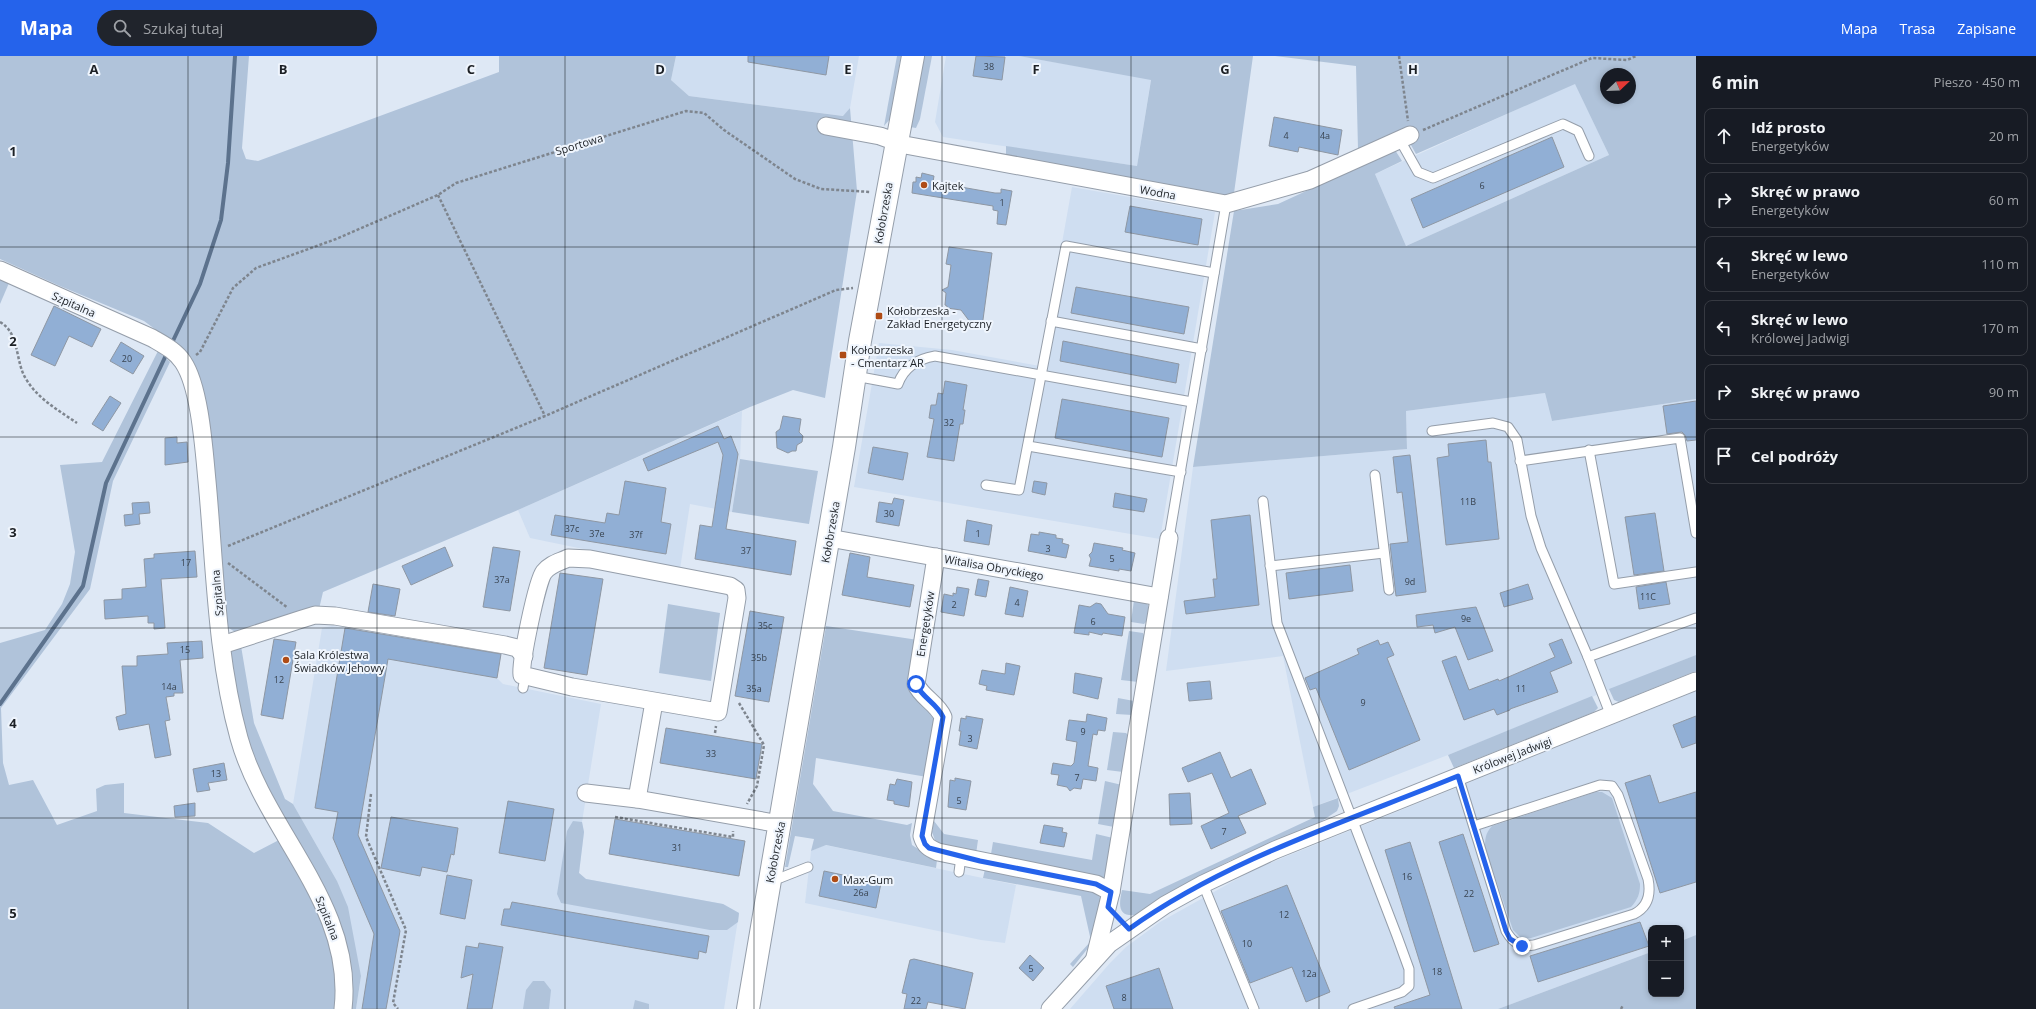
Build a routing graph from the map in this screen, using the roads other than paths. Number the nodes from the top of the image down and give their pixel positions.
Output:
1 (913, 56) edge
2 (826, 126) dead end
3 (1405, 137) joint
4 (896, 143) junction
5 (1589, 156) dead end
6 (1226, 204) junction
7 (0, 270) edge
8 (1214, 273) junction
9 (1051, 321) junction
10 (1202, 349) junction
11 (1041, 374) junction
12 (855, 376) junction
13 (1192, 402) junction
14 (1432, 431) dead end
15 (1028, 446) junction
16 (1589, 450) junction
17 (1520, 461) junction
18 (1180, 472) junction
19 (1375, 475) dead end
20 (986, 484) dead end
21 (1263, 501) dead end
22 (1696, 533) edge
23 (829, 538) junction
24 (1169, 538) joint
25 (1384, 553) junction
26 (936, 557) junction
27 (1270, 566) junction
28 (1696, 572) edge
29 (1389, 590) dead end
30 (1159, 597) junction
31 (1696, 618) edge
32 (222, 645) junction
33 (524, 656) junction
34 (1588, 657) junction
35 (1696, 681) edge
36 (654, 702) junction
37 (1611, 716) junction
38 (1458, 776) junction
39 (586, 793) dead end
40 (637, 799) junction
41 (1351, 819) junction
42 (780, 824) junction
43 (1474, 826) junction
44 (808, 868) dead end
45 (770, 877) junction
46 (1203, 884) junction
47 (1110, 899) junction
48 (1129, 929) junction
49 (1094, 961) junction
50 (343, 1009) edge
51 (748, 1009) edge
52 (1050, 1009) edge
53 (1254, 1009) edge
54 (1353, 1009) edge

1 - 4 main road, Kołobrzeska
2 - 4 street
3 - 5 lane
3 - 6 street, Wodna
4 - 6 street, Wodna
4 - 12 main road, Kołobrzeska
6 - 8 lane
7 - 32 street, Szpitalna
8 - 9 lane
8 - 10 lane
9 - 10 lane
9 - 11 lane
10 - 13 lane
11 - 12 lane
11 - 13 lane
11 - 15 lane
12 - 23 main road, Kołobrzeska
13 - 18 lane
14 - 17 lane
15 - 18 lane
15 - 20 lane
16 - 17 lane
16 - 22 lane
16 - 28 lane
17 - 34 lane
18 - 24 lane
19 - 25 lane
21 - 27 lane
23 - 26 street, Witalisa Obryckiego
23 - 42 main road, Kołobrzeska
24 - 30 street
25 - 27 lane
25 - 29 lane
26 - 30 street, Witalisa Obryckiego
26 - 47 street, Energetyków
27 - 41 lane
30 - 47 street
31 - 34 lane
32 - 33 street
32 - 50 street, Szpitalna
33 - 36 street
33 - 36 street
34 - 37 lane
35 - 37 street, Królowej Jadwigi
36 - 40 street
37 - 38 street, Królowej Jadwigi
38 - 41 street, Królowej Jadwigi
38 - 43 lane
39 - 40 street
40 - 42 street
41 - 46 street, Królowej Jadwigi
41 - 54 lane
42 - 45 main road, Kołobrzeska
43 - 43 lane
44 - 45 lane
45 - 51 main road, Kołobrzeska
46 - 48 street, Królowej Jadwigi
46 - 53 lane
47 - 48 street, Energetyków
47 - 49 street
48 - 49 street, Królowej Jadwigi
49 - 52 street, Królowej Jadwigi

